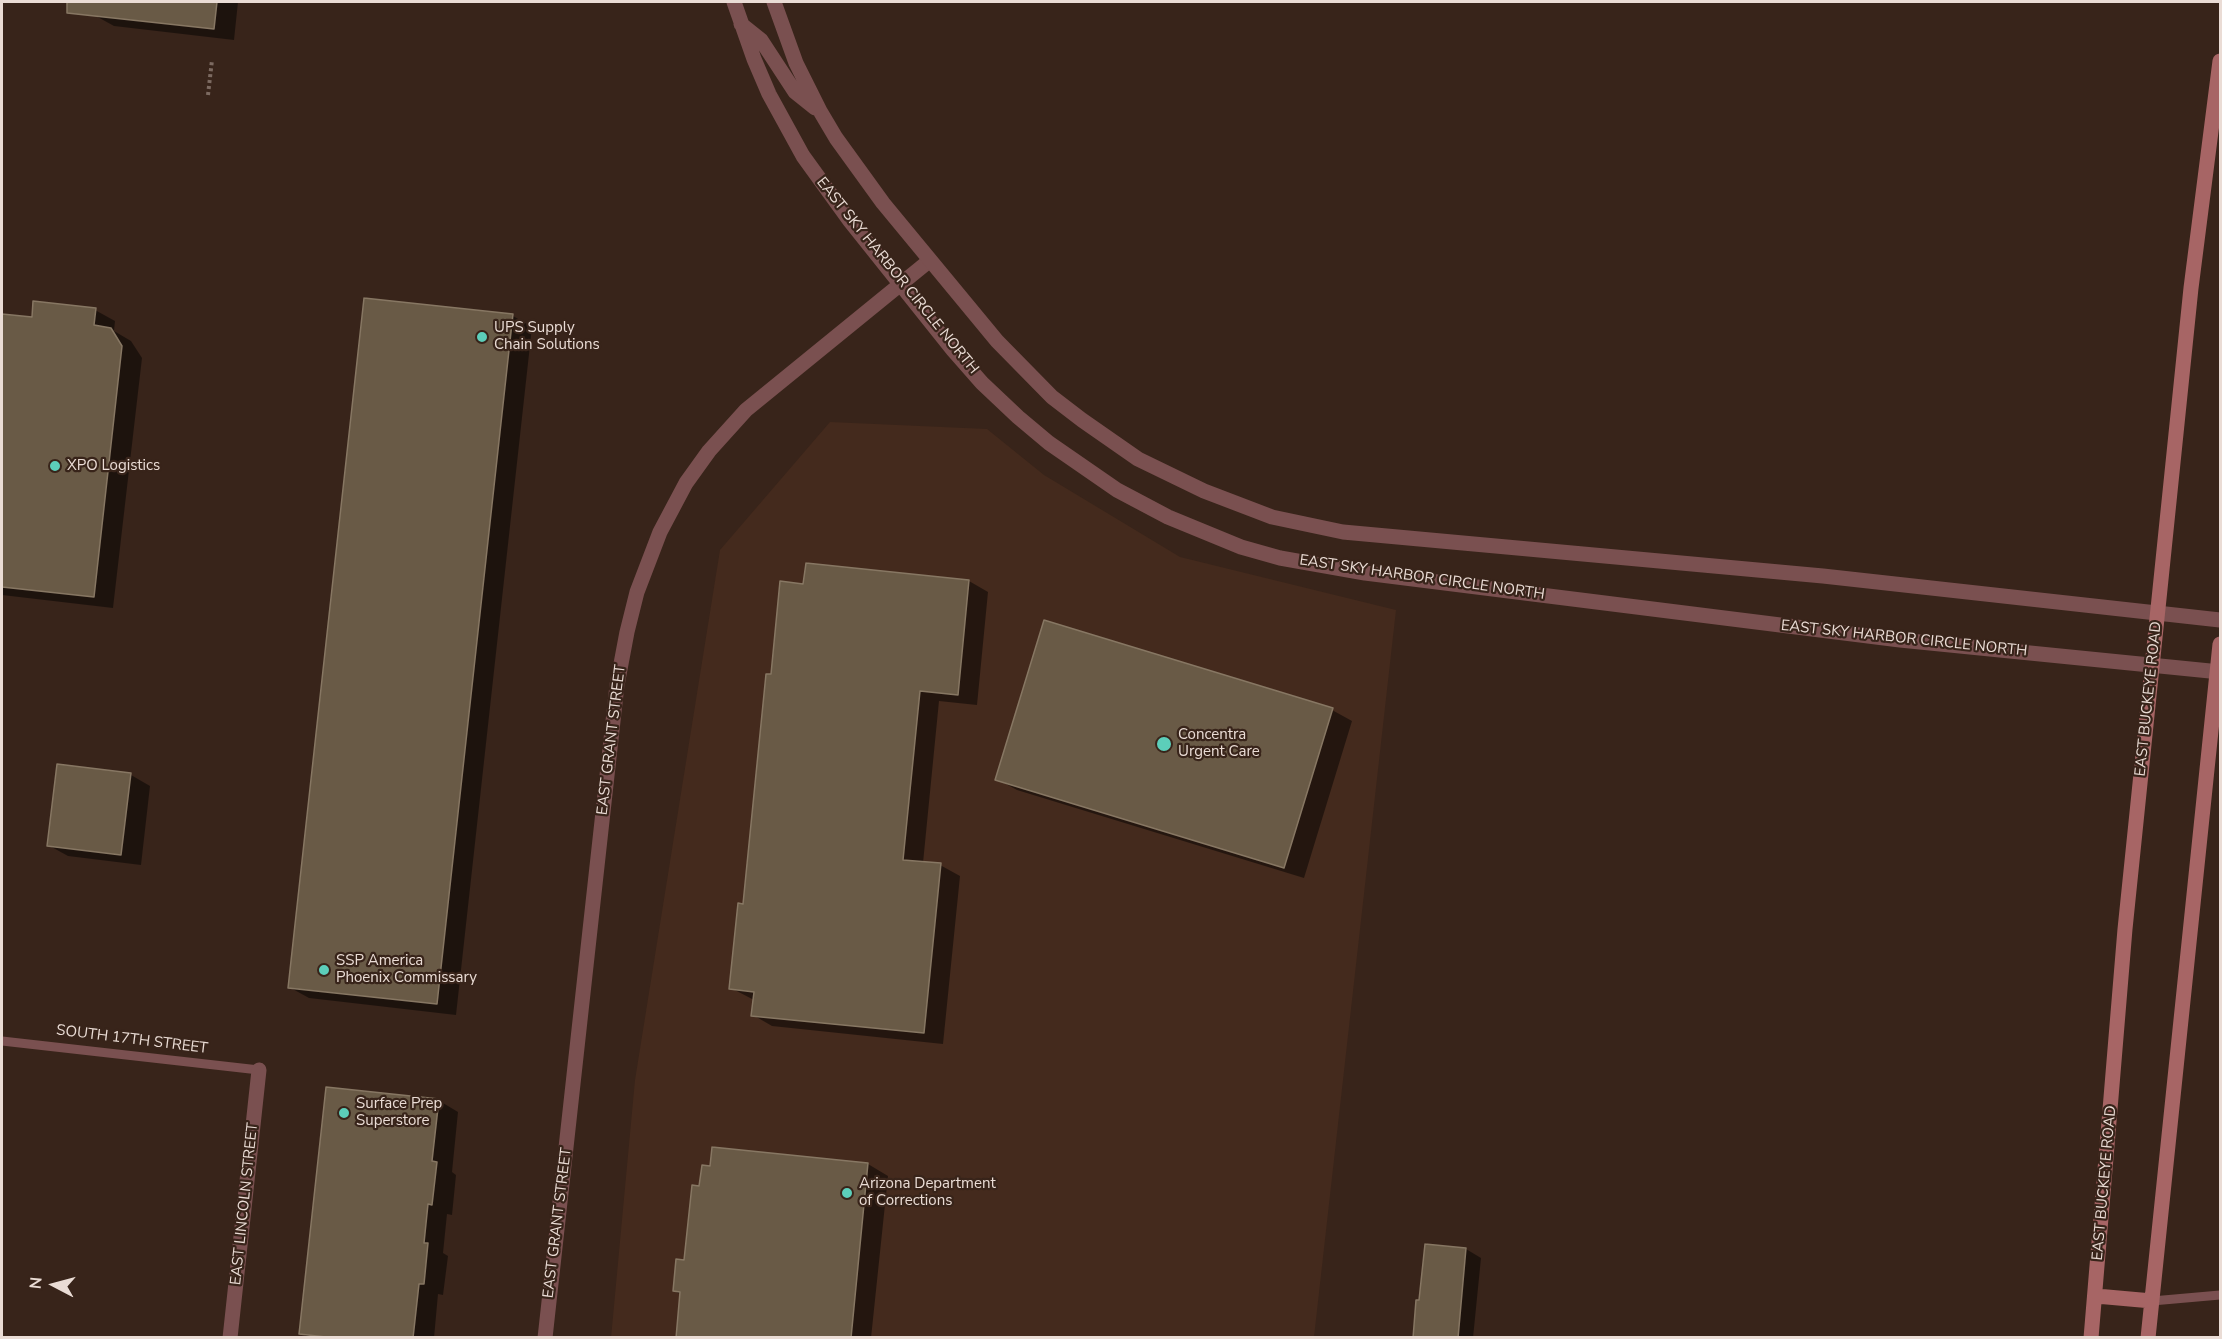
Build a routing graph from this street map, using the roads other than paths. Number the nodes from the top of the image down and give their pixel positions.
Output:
1 (734, 2) edge
2 (774, 2) edge
3 (741, 24) junction
4 (2220, 61) edge
5 (820, 111) junction
6 (929, 261) junction
7 (900, 284) junction
8 (2158, 614) junction
9 (2220, 620) edge
10 (2220, 644) edge
11 (2153, 666) junction
12 (2219, 672) edge
13 (2, 1041) edge
14 (259, 1070) joint
15 (2220, 1295) edge
16 (2096, 1296) junction
17 (2152, 1301) junction
18 (230, 1338) edge
19 (545, 1338) edge
20 (2091, 1338) edge
21 (2148, 1338) edge

1 - 3 street, EAST SKY HARBOR CIRCLE NORTH
2 - 5 street
3 - 5 street
3 - 7 street, EAST SKY HARBOR CIRCLE NORTH
4 - 8 main road, EAST BUCKEYE ROAD
5 - 6 street
6 - 7 street, EAST GRANT STREET
6 - 8 street
7 - 11 street, EAST SKY HARBOR CIRCLE NORTH
7 - 19 street, EAST GRANT STREET
8 - 9 street
8 - 11 main road, EAST BUCKEYE ROAD
10 - 12 main road
11 - 12 street, EAST SKY HARBOR CIRCLE NORTH
11 - 16 main road, EAST BUCKEYE ROAD
12 - 17 main road
13 - 14 lane, SOUTH 17TH STREET
14 - 18 street, EAST LINCOLN STREET
15 - 17 lane
16 - 17 main road
16 - 20 main road, EAST BUCKEYE ROAD
17 - 21 main road

